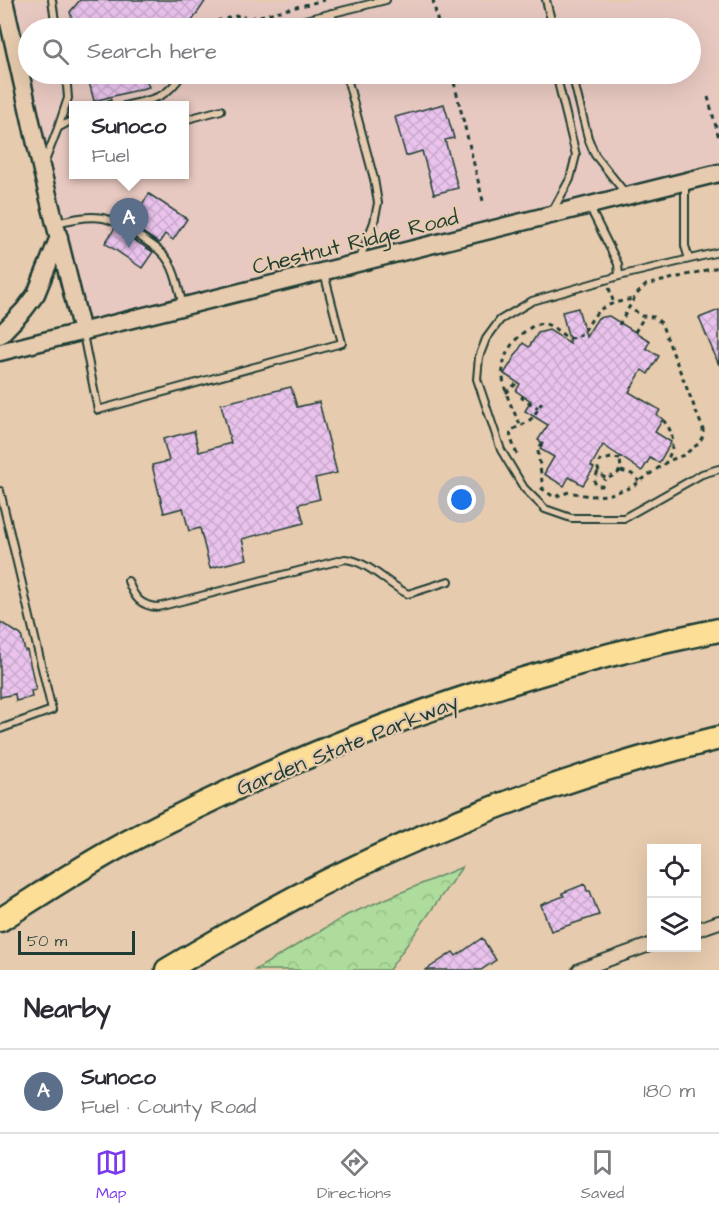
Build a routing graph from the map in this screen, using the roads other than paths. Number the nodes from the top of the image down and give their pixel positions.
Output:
1 (4, 0) edge
2 (52, 0) edge
3 (386, 0) edge
4 (546, 0) edge
5 (331, 13) junction
6 (55, 18) edge
7 (311, 18) edge
8 (332, 18) edge
9 (550, 18) edge
10 (18, 63) edge
11 (23, 84) edge
12 (67, 84) edge
13 (176, 84) edge
14 (348, 84) edge
15 (558, 84) edge
16 (574, 84) edge
17 (139, 101) edge
18 (221, 110) dead end
19 (189, 119) edge
20 (69, 122) edge
21 (58, 128) junction
22 (42, 171) junction
23 (719, 173) edge
24 (685, 182) junction
25 (629, 196) junction
26 (589, 206) junction
27 (550, 216) junction
28 (57, 230) junction
29 (719, 252) edge
30 (689, 259) junction
31 (358, 262) junction
32 (324, 272) junction
33 (619, 276) junction
34 (183, 307) junction
35 (82, 332) junction
36 (0, 335) edge
37 (1, 353) edge
38 (719, 469) edge
39 (0, 491) edge
40 (129, 581) dead end
41 (449, 581) dead end
42 (719, 630) edge
43 (0, 729) edge
44 (719, 738) edge
45 (0, 920) edge
46 (719, 922) edge
47 (701, 928) edge
48 (647, 945) edge
49 (167, 970) edge
50 (579, 970) edge

1 - 10 main road
2 - 6 lane
3 - 5 lane
4 - 9 lane
5 - 7 lane
5 - 8 lane
11 - 22 main road
12 - 21 lane
13 - 17 lane
14 - 31 lane
15 - 27 lane
16 - 25 lane
18 - 19 lane
20 - 21 lane
21 - 22 lane
22 - 28 main road
23 - 24 main road, Chestnut Ridge Road
24 - 25 main road, Chestnut Ridge Road
24 - 30 lane
25 - 26 main road, Chestnut Ridge Road
26 - 27 main road, Chestnut Ridge Road
26 - 33 lane
27 - 31 main road, Chestnut Ridge Road
28 - 34 lane
28 - 35 main road
28 - 36 main road
29 - 30 lane
30 - 33 lane
31 - 32 main road, Chestnut Ridge Road
32 - 34 main road, Chestnut Ridge Road
32 - 35 lane
33 - 38 lane
34 - 35 main road, Chestnut Ridge Road
35 - 37 main road, Chestnut Ridge Road
39 - 43 lane
40 - 41 lane
42 - 45 highway, Garden State Parkway
44 - 49 highway
46 - 47 street
48 - 50 street

